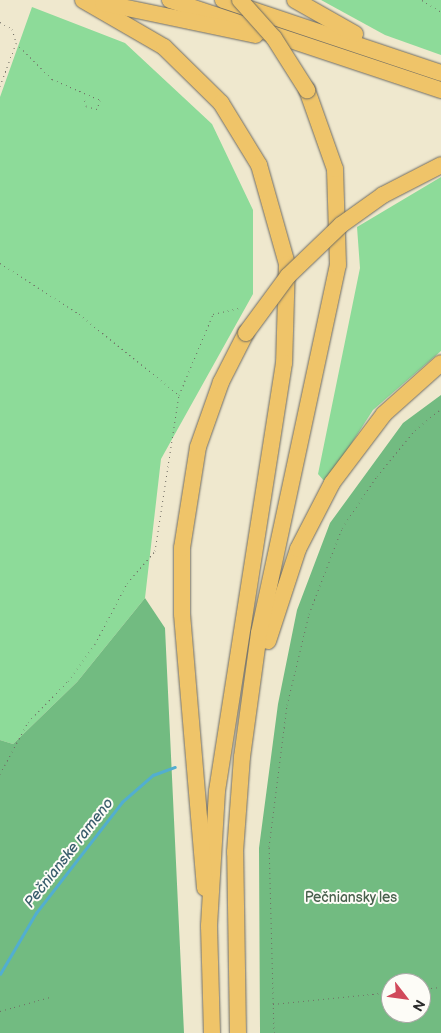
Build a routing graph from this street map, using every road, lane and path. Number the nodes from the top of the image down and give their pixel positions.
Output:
1 (83, 0) edge
2 (89, 0) edge
3 (170, 0) edge
4 (223, 0) edge
5 (240, 0) edge
6 (295, 0) edge
7 (422, 0) edge
8 (441, 12) edge
9 (0, 22) edge
10 (296, 39) junction
11 (16, 43) junction
12 (392, 55) junction
13 (441, 73) edge
14 (0, 86) edge
15 (441, 90) edge
16 (84, 97) junction
17 (441, 165) edge
18 (0, 263) edge
19 (240, 308) dead end
20 (441, 363) edge
21 (179, 395) junction
22 (441, 409) edge
23 (257, 669) junction
24 (0, 774) edge
25 (210, 926) junction
26 (381, 993) edge
27 (50, 997) dead end
28 (273, 1004) junction
29 (0, 1011) edge
30 (212, 1033) edge
31 (238, 1033) edge
32 (274, 1033) edge

1 - 25 highway
2 - 10 highway
3 - 10 highway
4 - 12 highway
5 - 23 highway, bridge
6 - 12 highway
7 - 8 path
9 - 11 path
10 - 15 highway
11 - 14 path
11 - 16 path
12 - 13 highway
16 - 16 path
17 - 25 highway, bridge
18 - 21 path
19 - 21 path
20 - 23 highway
21 - 24 path
22 - 28 path
23 - 31 highway
25 - 30 highway
26 - 28 path
27 - 29 path
28 - 32 path

